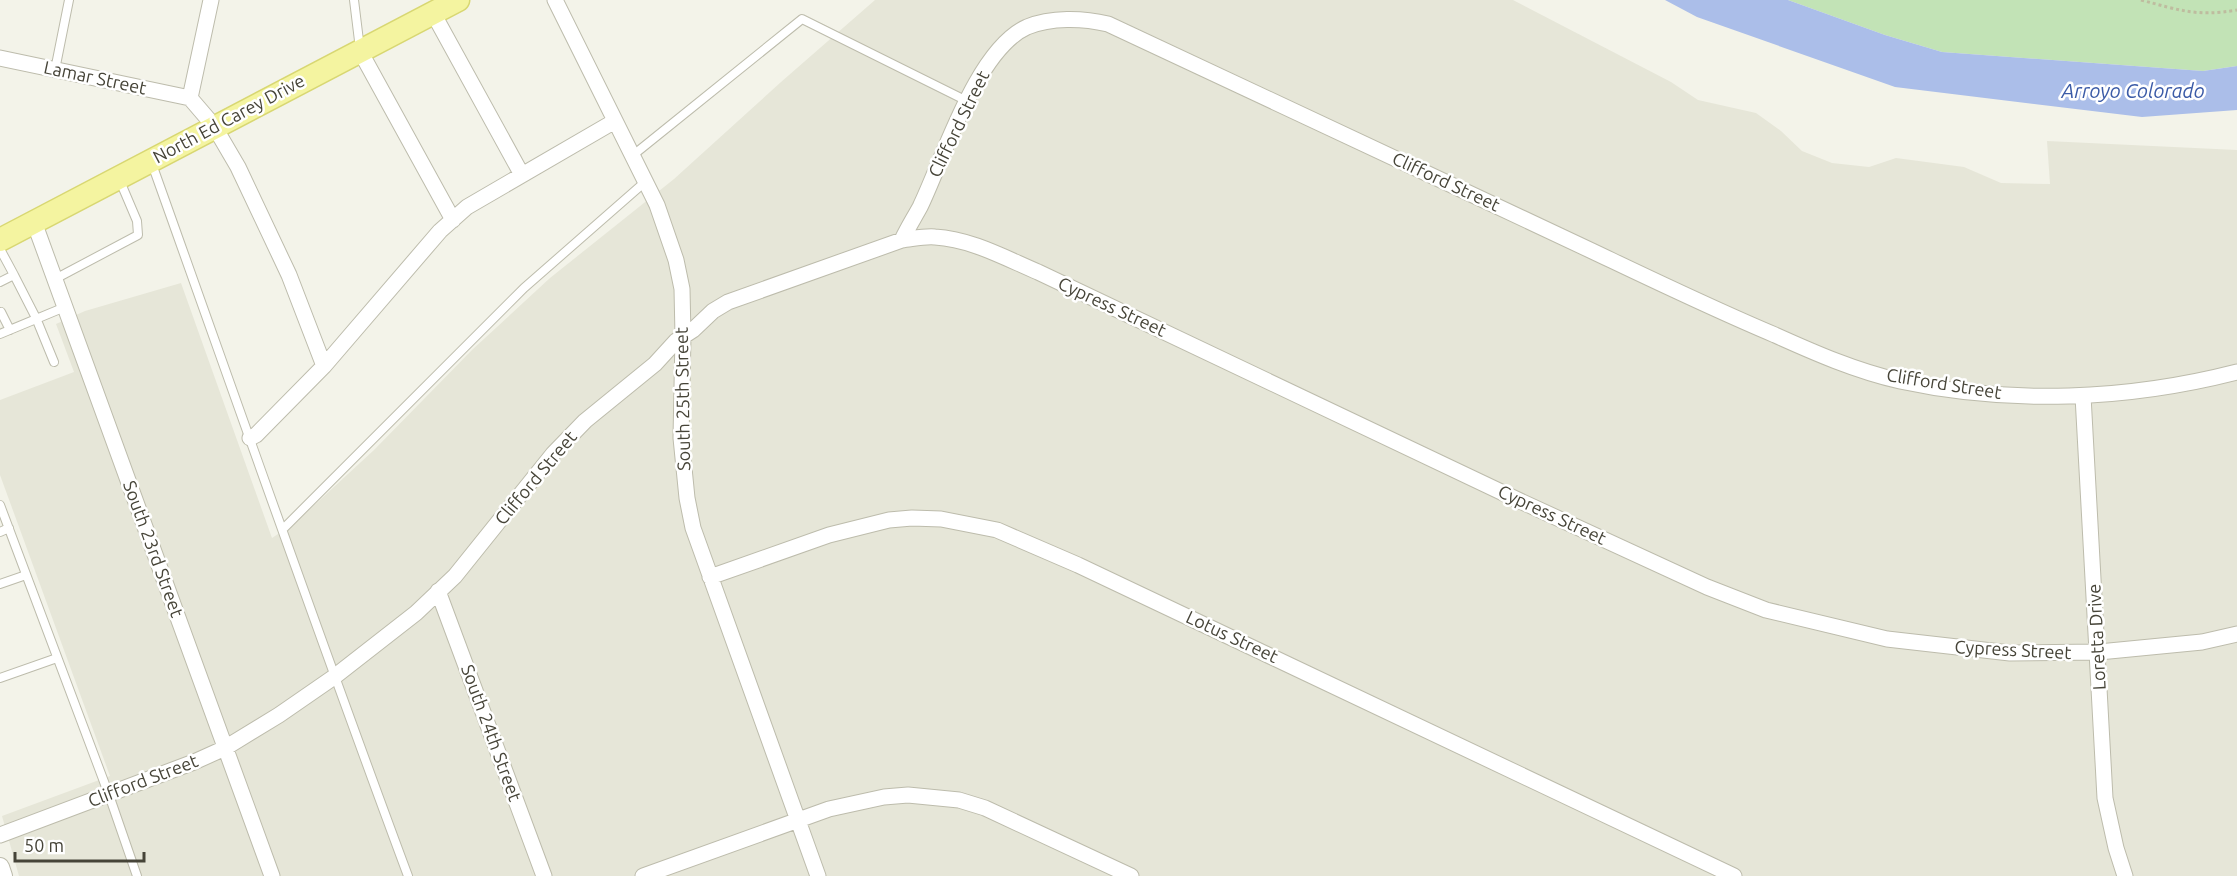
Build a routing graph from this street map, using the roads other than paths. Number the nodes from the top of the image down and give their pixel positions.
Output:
1 (69, 0) edge
2 (211, 0) edge
3 (354, 0) edge
4 (458, 0) edge
5 (555, 0) edge
6 (433, 13) junction
7 (360, 51) junction
8 (0, 58) edge
9 (55, 70) junction
10 (190, 98) junction
11 (968, 101) junction
12 (615, 121) junction
13 (214, 126) junction
14 (632, 156) junction
15 (150, 160) junction
16 (522, 175) junction
17 (118, 177) junction
18 (645, 182) junction
19 (453, 220) junction
20 (34, 222) junction
21 (0, 240) edge
22 (902, 240) junction
23 (0, 249) edge
24 (14, 275) junction
25 (55, 279) junction
26 (0, 282) edge
27 (65, 307) junction
28 (1, 312) edge
29 (36, 318) junction
30 (10, 330) junction
31 (0, 334) edge
32 (683, 336) junction
33 (54, 362) dead end
34 (324, 366) junction
35 (2237, 372) edge
36 (2083, 396) junction
37 (250, 438) junction
38 (0, 505) edge
39 (9, 528) junction
40 (283, 529) junction
41 (0, 531) edge
42 (26, 574) junction
43 (710, 577) junction
44 (0, 584) edge
45 (438, 591) junction
46 (2237, 634) edge
47 (2098, 652) junction
48 (57, 658) junction
49 (334, 677) junction
50 (0, 678) edge
51 (225, 748) junction
52 (109, 795) junction
53 (797, 820) junction
54 (0, 835) edge
55 (0, 867) edge
56 (3, 876) edge
57 (137, 876) edge
58 (272, 876) edge
59 (408, 876) edge
60 (544, 876) edge
61 (643, 876) edge
62 (818, 876) edge
63 (1131, 876) edge
64 (1734, 876) edge
65 (2125, 876) edge

1 - 9 lane
2 - 10 street
3 - 7 lane
4 - 6 main road, North Ed Carey Drive
5 - 12 street, South 25th Street
6 - 7 main road, North Ed Carey Drive
6 - 16 street
7 - 13 main road, North Ed Carey Drive
7 - 19 street
8 - 9 street, Lamar Street
9 - 10 street, Lamar Street
10 - 13 street
11 - 14 lane
11 - 22 street, Clifford Street
11 - 36 street, Clifford Street
12 - 14 street, South 25th Street
12 - 16 street
13 - 15 main road, North Ed Carey Drive
13 - 34 street
14 - 18 street, South 25th Street
15 - 17 main road, North Ed Carey Drive
15 - 37 lane
16 - 19 street
17 - 20 main road, North Ed Carey Drive
17 - 25 lane
18 - 32 street, South 25th Street
18 - 40 lane
19 - 34 street
20 - 21 main road, North Ed Carey Drive
20 - 25 street, South 23rd Street
22 - 32 street, Clifford Street
22 - 47 street, Cypress Street
23 - 24 lane
24 - 26 lane
24 - 29 lane
25 - 27 street, South 23rd Street
27 - 29 lane
27 - 51 street, South 23rd Street
28 - 30 lane
29 - 30 lane
29 - 33 lane
30 - 31 lane
32 - 43 street, South 25th Street
32 - 45 street, Clifford Street
34 - 37 street
35 - 36 street, Clifford Street
36 - 47 street, Loretta Drive
37 - 40 lane
38 - 39 lane
39 - 41 lane
39 - 42 lane
40 - 49 lane
42 - 44 lane
42 - 48 lane
43 - 53 street, South 25th Street
43 - 64 street, Lotus Street
45 - 49 street, Clifford Street
45 - 60 street, South 24th Street
46 - 47 street, Cypress Street
47 - 65 street, Loretta Drive
48 - 50 lane
48 - 52 lane
49 - 51 street, Clifford Street
49 - 59 lane
51 - 52 street, Clifford Street
51 - 58 street, South 23rd Street
52 - 54 street, Clifford Street
52 - 57 lane
53 - 61 street
53 - 62 street, South 25th Street
53 - 63 street
55 - 56 street

